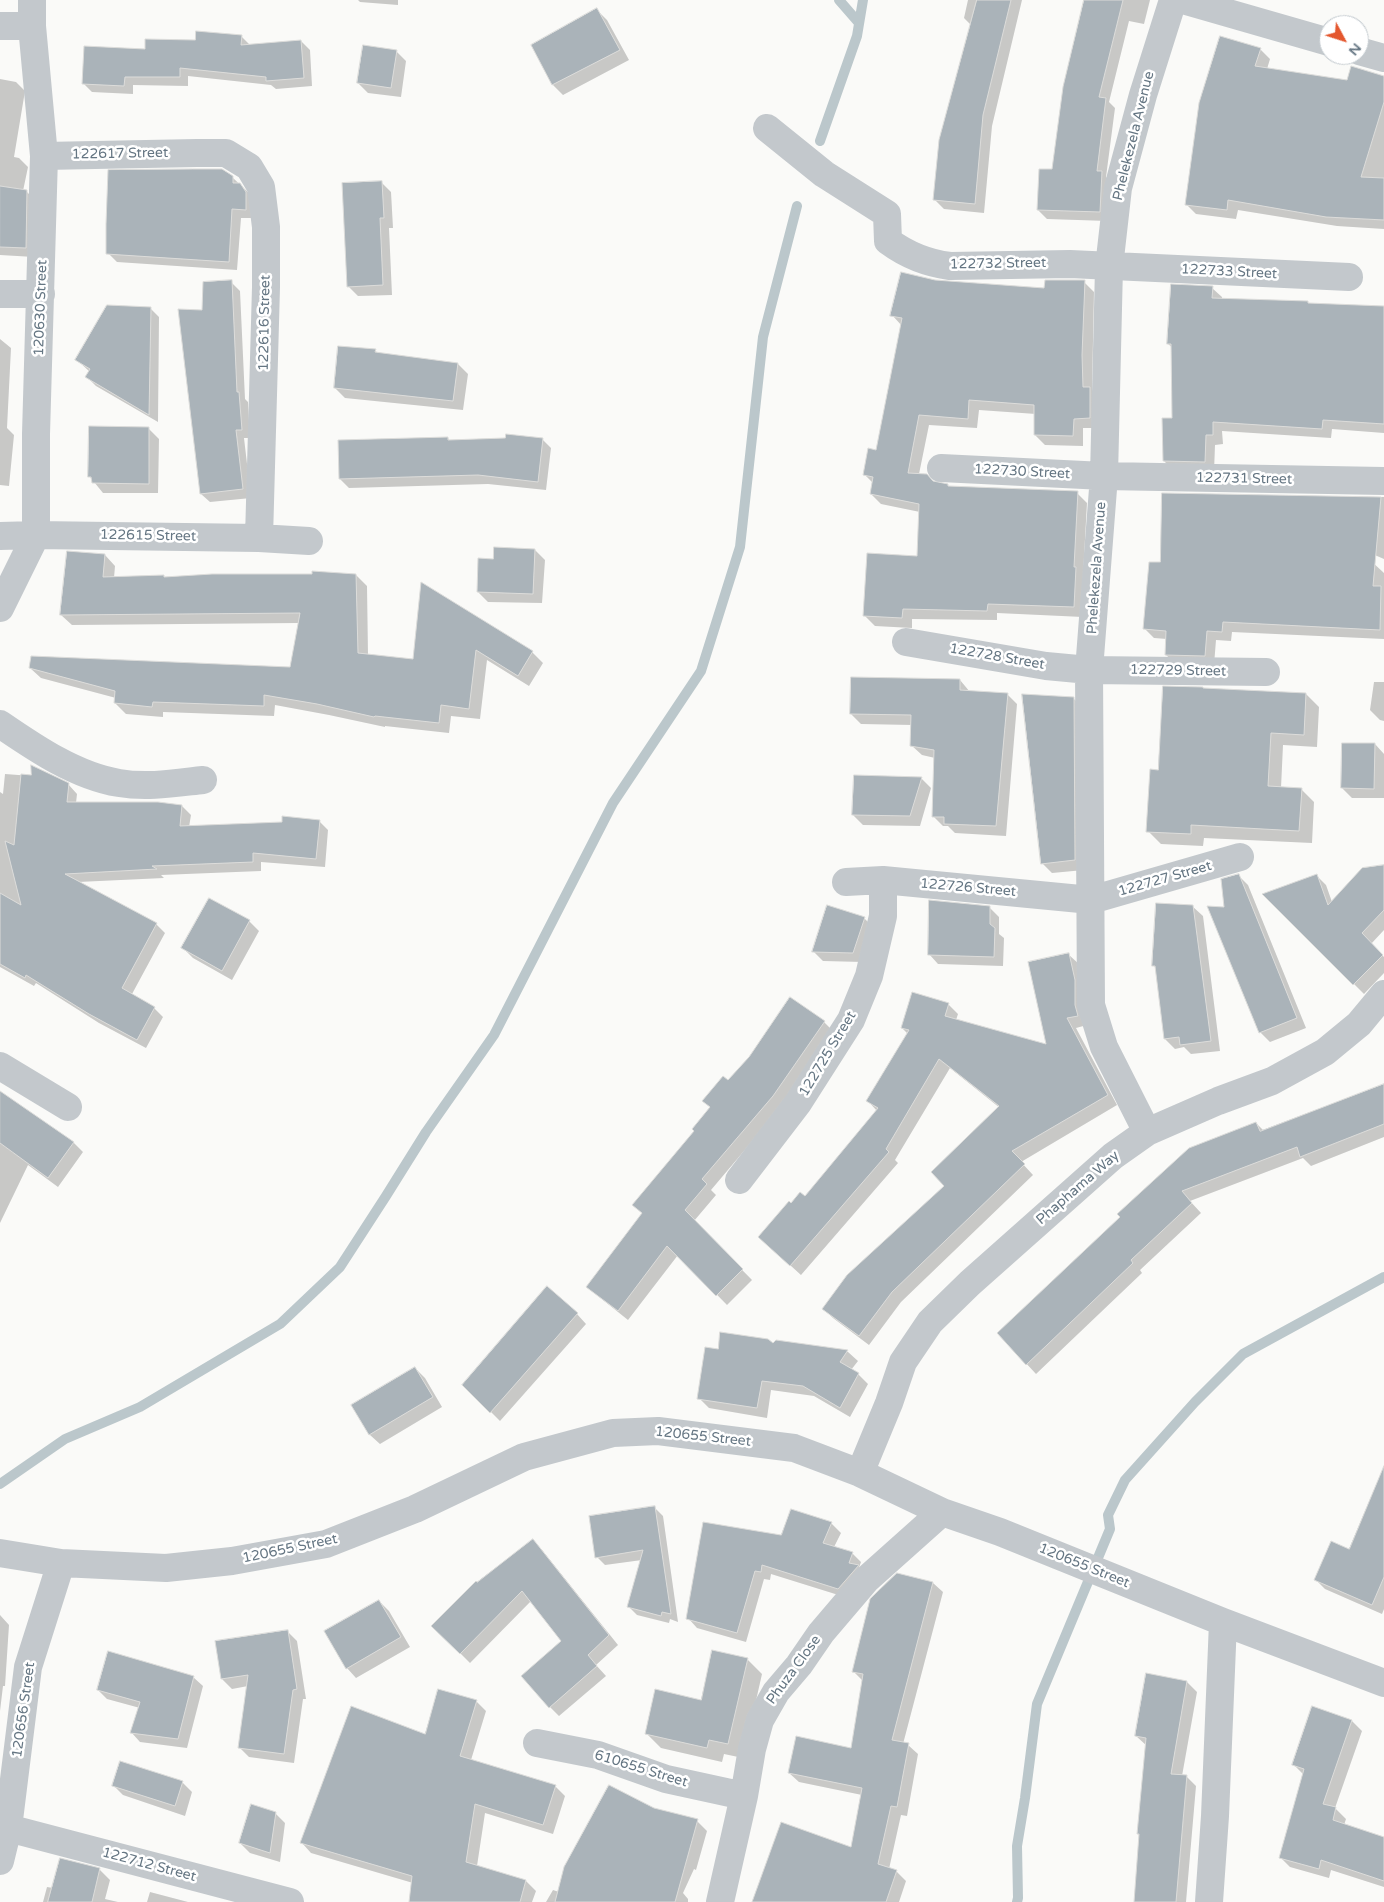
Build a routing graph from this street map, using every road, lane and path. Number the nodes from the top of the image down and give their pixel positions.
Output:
1 (1172, 0) edge
2 (1183, 0) edge
3 (32, 13) edge
4 (0, 26) edge
5 (1319, 39) edge
6 (1369, 54) edge
7 (1384, 58) edge
8 (767, 128) dead end
9 (197, 152) joint
10 (44, 156) junction
11 (1109, 266) junction
12 (1349, 278) dead end
13 (0, 294) edge
14 (42, 294) junction
15 (941, 468) dead end
16 (1104, 476) junction
17 (1384, 481) edge
18 (36, 535) junction
19 (0, 536) edge
20 (259, 538) junction
21 (309, 541) dead end
22 (0, 608) edge
23 (906, 642) dead end
24 (1089, 670) junction
25 (1266, 672) dead end
26 (0, 724) edge
27 (203, 780) dead end
28 (1240, 857) dead end
29 (883, 880) junction
30 (846, 882) dead end
31 (1091, 900) junction
32 (1384, 994) edge
33 (0, 1066) edge
34 (68, 1107) dead end
35 (1147, 1132) junction
36 (739, 1180) dead end
37 (860, 1473) junction
38 (942, 1512) junction
39 (0, 1553) edge
40 (61, 1563) junction
41 (1223, 1622) junction
42 (1384, 1683) edge
43 (537, 1743) dead end
44 (744, 1796) junction
45 (8, 1828) junction
46 (0, 1861) edge
47 (290, 1902) edge
48 (720, 1902) edge
49 (1209, 1902) edge

1 - 11 street, Phelekezela Avenue
2 - 5 street
3 - 4 street
3 - 10 street, 120630 Street
6 - 7 street
8 - 11 street, 122732 Street
9 - 10 street, 122617 Street
9 - 20 street, 122616 Street
10 - 14 street, 120630 Street
11 - 12 street, 122733 Street
11 - 16 street, Phelekezela Avenue
13 - 14 street
14 - 18 street, 120630 Street
15 - 16 street, 122730 Street
16 - 17 street, 122731 Street
16 - 24 street, Phelekezela Avenue
18 - 19 street, 122615 Street
18 - 20 street, 122615 Street
18 - 22 street, 120630 Street
20 - 21 street, 122615 Street
23 - 24 street, 122728 Street
24 - 25 street, 122729 Street
24 - 31 street, Phelekezela Avenue
26 - 27 street
28 - 31 street, 122727 Street
29 - 30 street, 122726 Street
29 - 31 street, 122726 Street
29 - 36 street, 122725 Street
31 - 35 street, Phelekezela Avenue
32 - 35 street, Phaphama Way
33 - 34 street
35 - 37 street, Phaphama Way
37 - 38 street, 120655 Street
37 - 40 street, 120655 Street
38 - 41 street, 120655 Street
38 - 44 street, Phuza Close
39 - 40 street, 120655 Street
40 - 45 street, 120656 Street
41 - 42 street, 120655 Street
41 - 49 street
43 - 44 street, 610655 Street
44 - 48 street, Phuza Close
45 - 46 street, 120656 Street
45 - 47 street, 122712 Street

